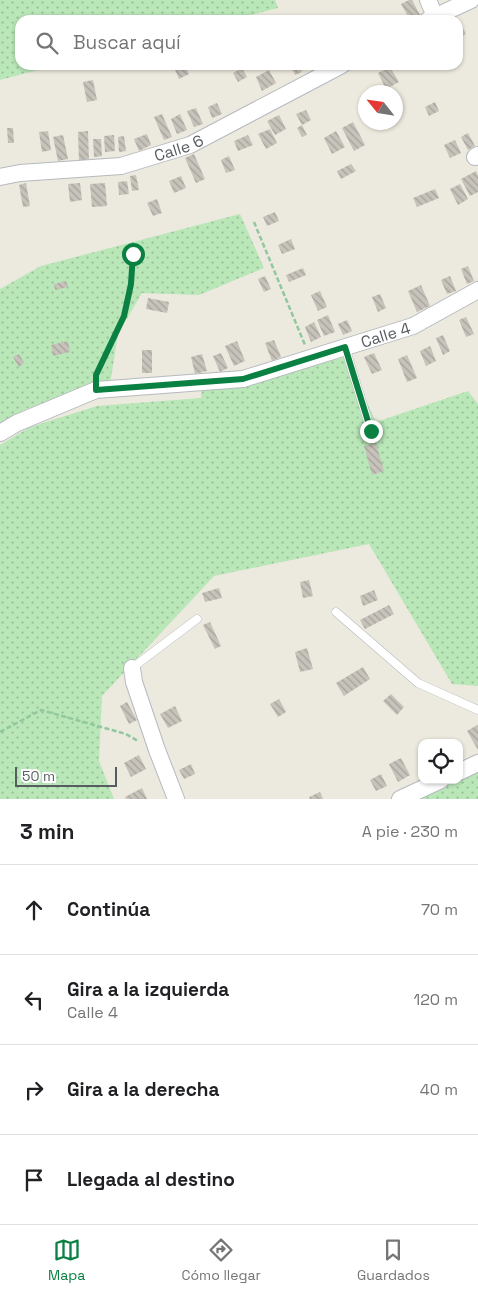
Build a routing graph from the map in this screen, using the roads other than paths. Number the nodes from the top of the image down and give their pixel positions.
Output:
1 (428, 0) edge
2 (471, 0) edge
3 (431, 15) edge
4 (438, 15) edge
5 (332, 70) edge
6 (0, 177) edge
7 (478, 290) edge
8 (345, 347) junction
9 (371, 431) dead end
10 (0, 433) edge
11 (336, 612) dead end
12 (196, 619) dead end
13 (132, 668) joint
14 (478, 710) edge
15 (478, 763) edge
16 (463, 770) edge
17 (432, 784) edge
18 (176, 799) edge
19 (400, 799) edge

1 - 3 street
2 - 4 street
5 - 6 street, Calle 6
7 - 8 street, Calle 4
8 - 9 lane
8 - 10 street, Calle 4
11 - 14 lane
12 - 13 lane
13 - 18 street
15 - 16 street
17 - 19 street

